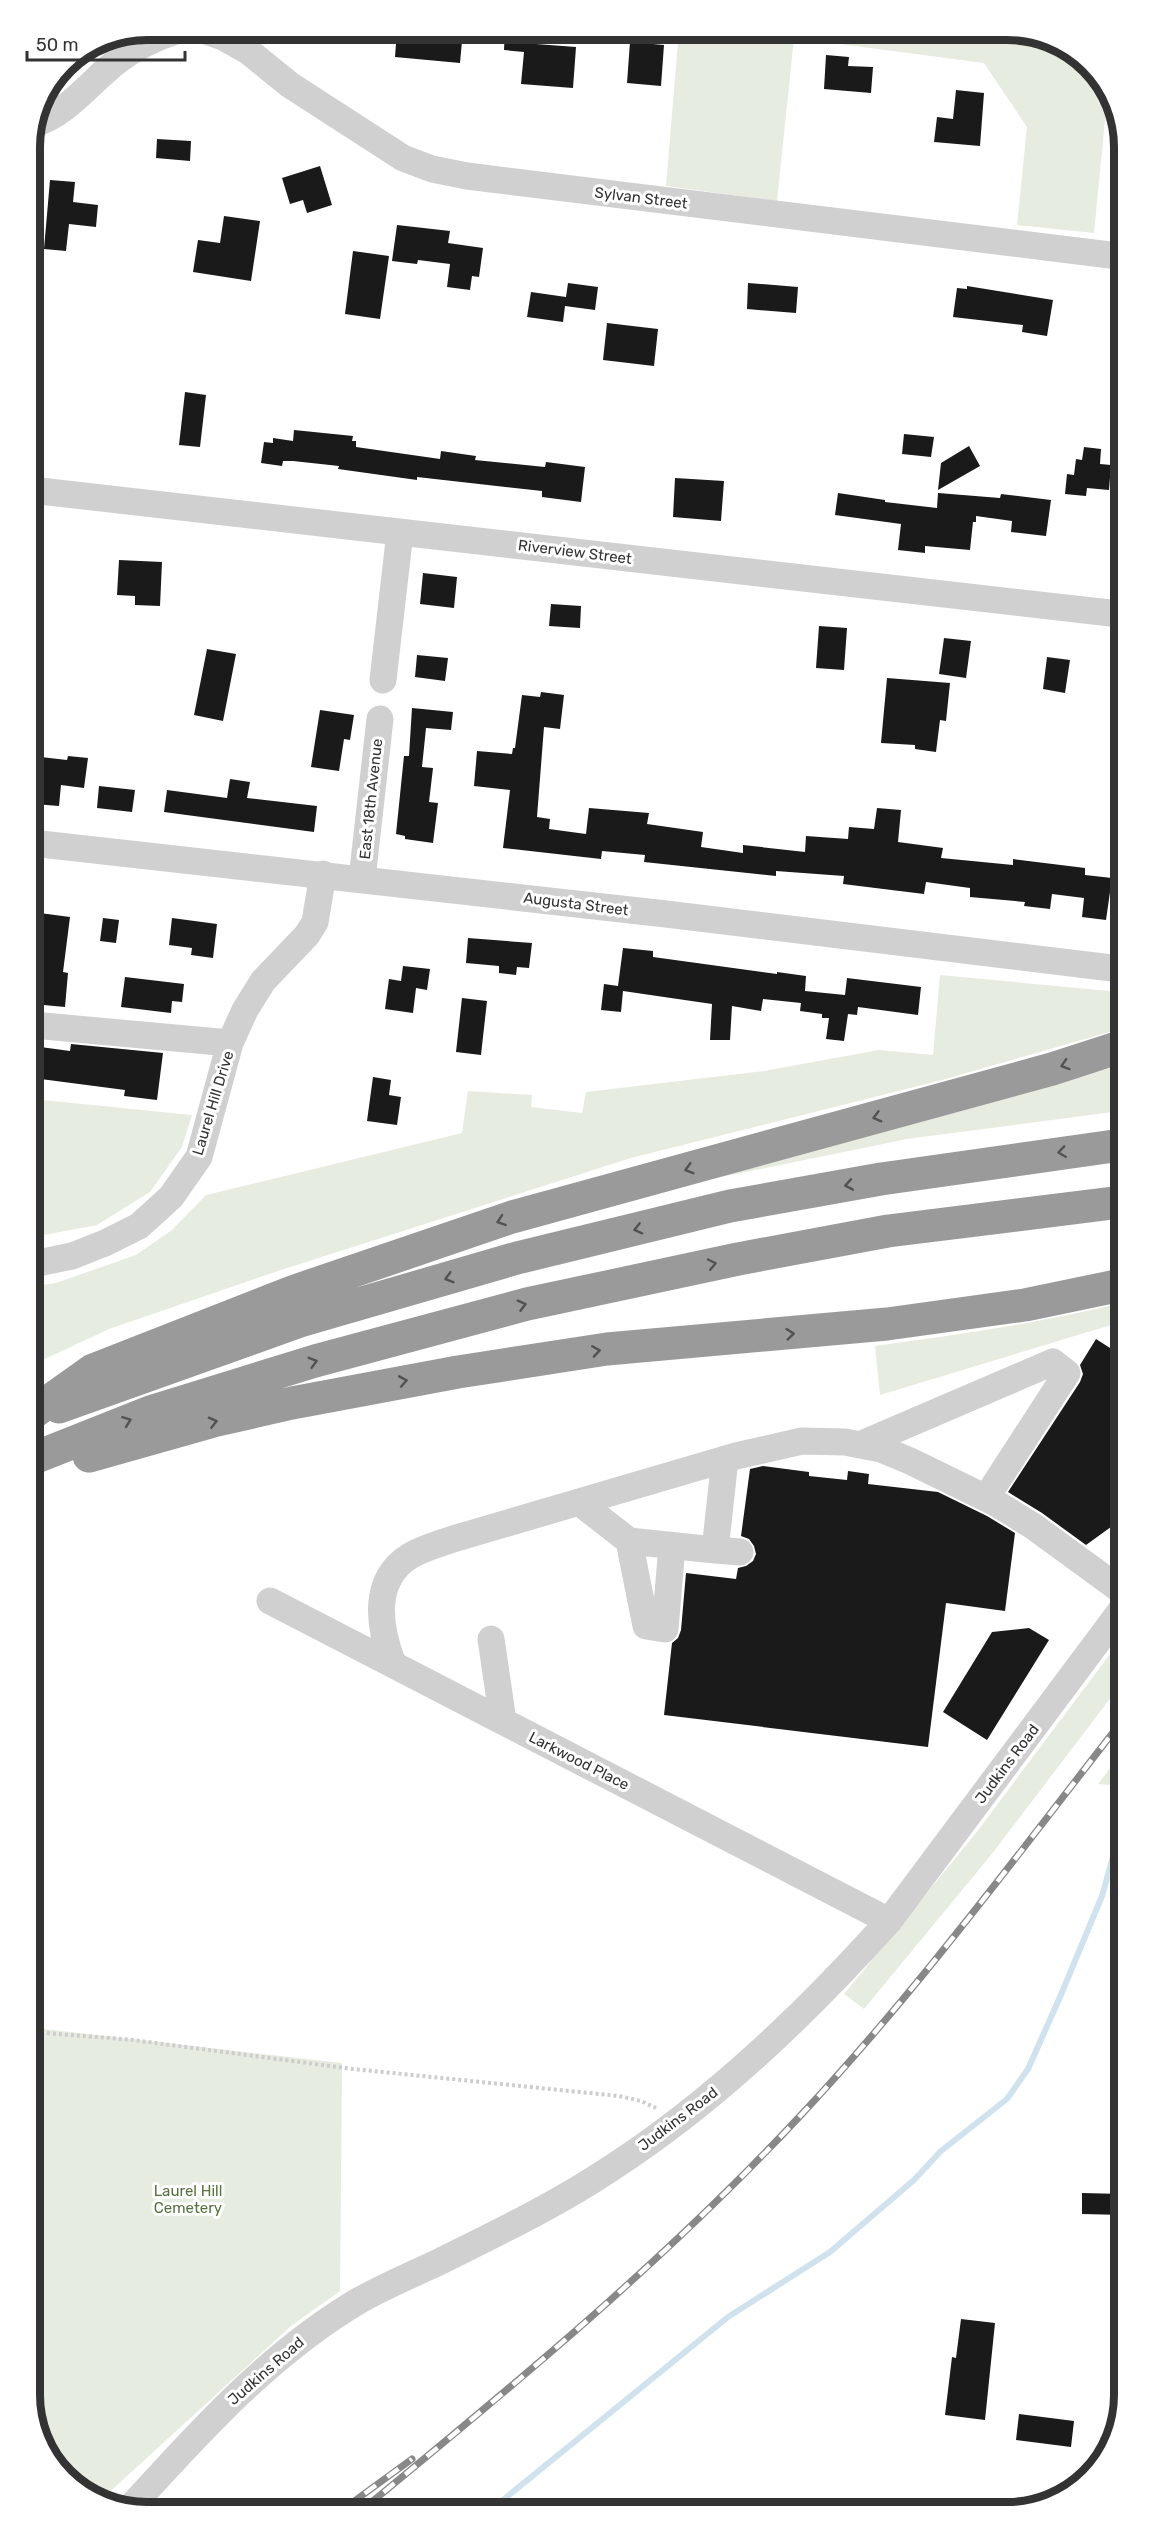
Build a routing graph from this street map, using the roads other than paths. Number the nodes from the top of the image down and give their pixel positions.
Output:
1 (153, 40) edge
2 (229, 40) edge
3 (44, 119) edge
4 (1114, 256) edge
5 (41, 491) edge
6 (400, 532) junction
7 (1114, 613) edge
8 (383, 680) dead end
9 (380, 719) dead end
10 (41, 844) edge
11 (322, 874) junction
12 (362, 879) junction
13 (1114, 968) edge
14 (41, 1026) edge
15 (230, 1043) junction
16 (1114, 1049) edge
17 (1114, 1146) edge
18 (1114, 1203) edge
19 (41, 1262) edge
20 (1114, 1286) edge
21 (40, 1409) edge
22 (40, 1412) edge
23 (862, 1444) junction
24 (40, 1455) edge
25 (725, 1459) junction
26 (40, 1465) edge
27 (986, 1498) junction
28 (579, 1502) junction
29 (628, 1541) junction
30 (672, 1546) junction
31 (1114, 1585) edge
32 (270, 1601) dead end
33 (1114, 1620) edge
34 (491, 1639) dead end
35 (393, 1664) junction
36 (503, 1721) junction
37 (889, 1921) junction
38 (137, 2500) edge

1 - 3 street
2 - 4 street, Sylvan Street
5 - 6 street, Riverview Street
6 - 7 street, Riverview Street
6 - 8 street
9 - 12 street, East 18th Avenue
10 - 11 street, Augusta Street
11 - 12 street, Augusta Street
11 - 15 street, Laurel Hill Drive
12 - 13 street, Augusta Street
14 - 15 street
15 - 19 street, Laurel Hill Drive
16 -> 21 highway
17 -> 22 highway
24 -> 18 highway
26 -> 20 highway
23 - 25 street
23 - 27 street
23 - 27 street
25 - 28 street
25 - 30 street
27 - 31 street
28 - 29 street
28 - 35 street
29 - 30 street
29 - 30 street
32 - 35 street, Larkwood Place
33 - 37 street, Judkins Road
34 - 36 street
35 - 36 street, Larkwood Place
36 - 37 street, Larkwood Place
37 - 38 street, Judkins Road

